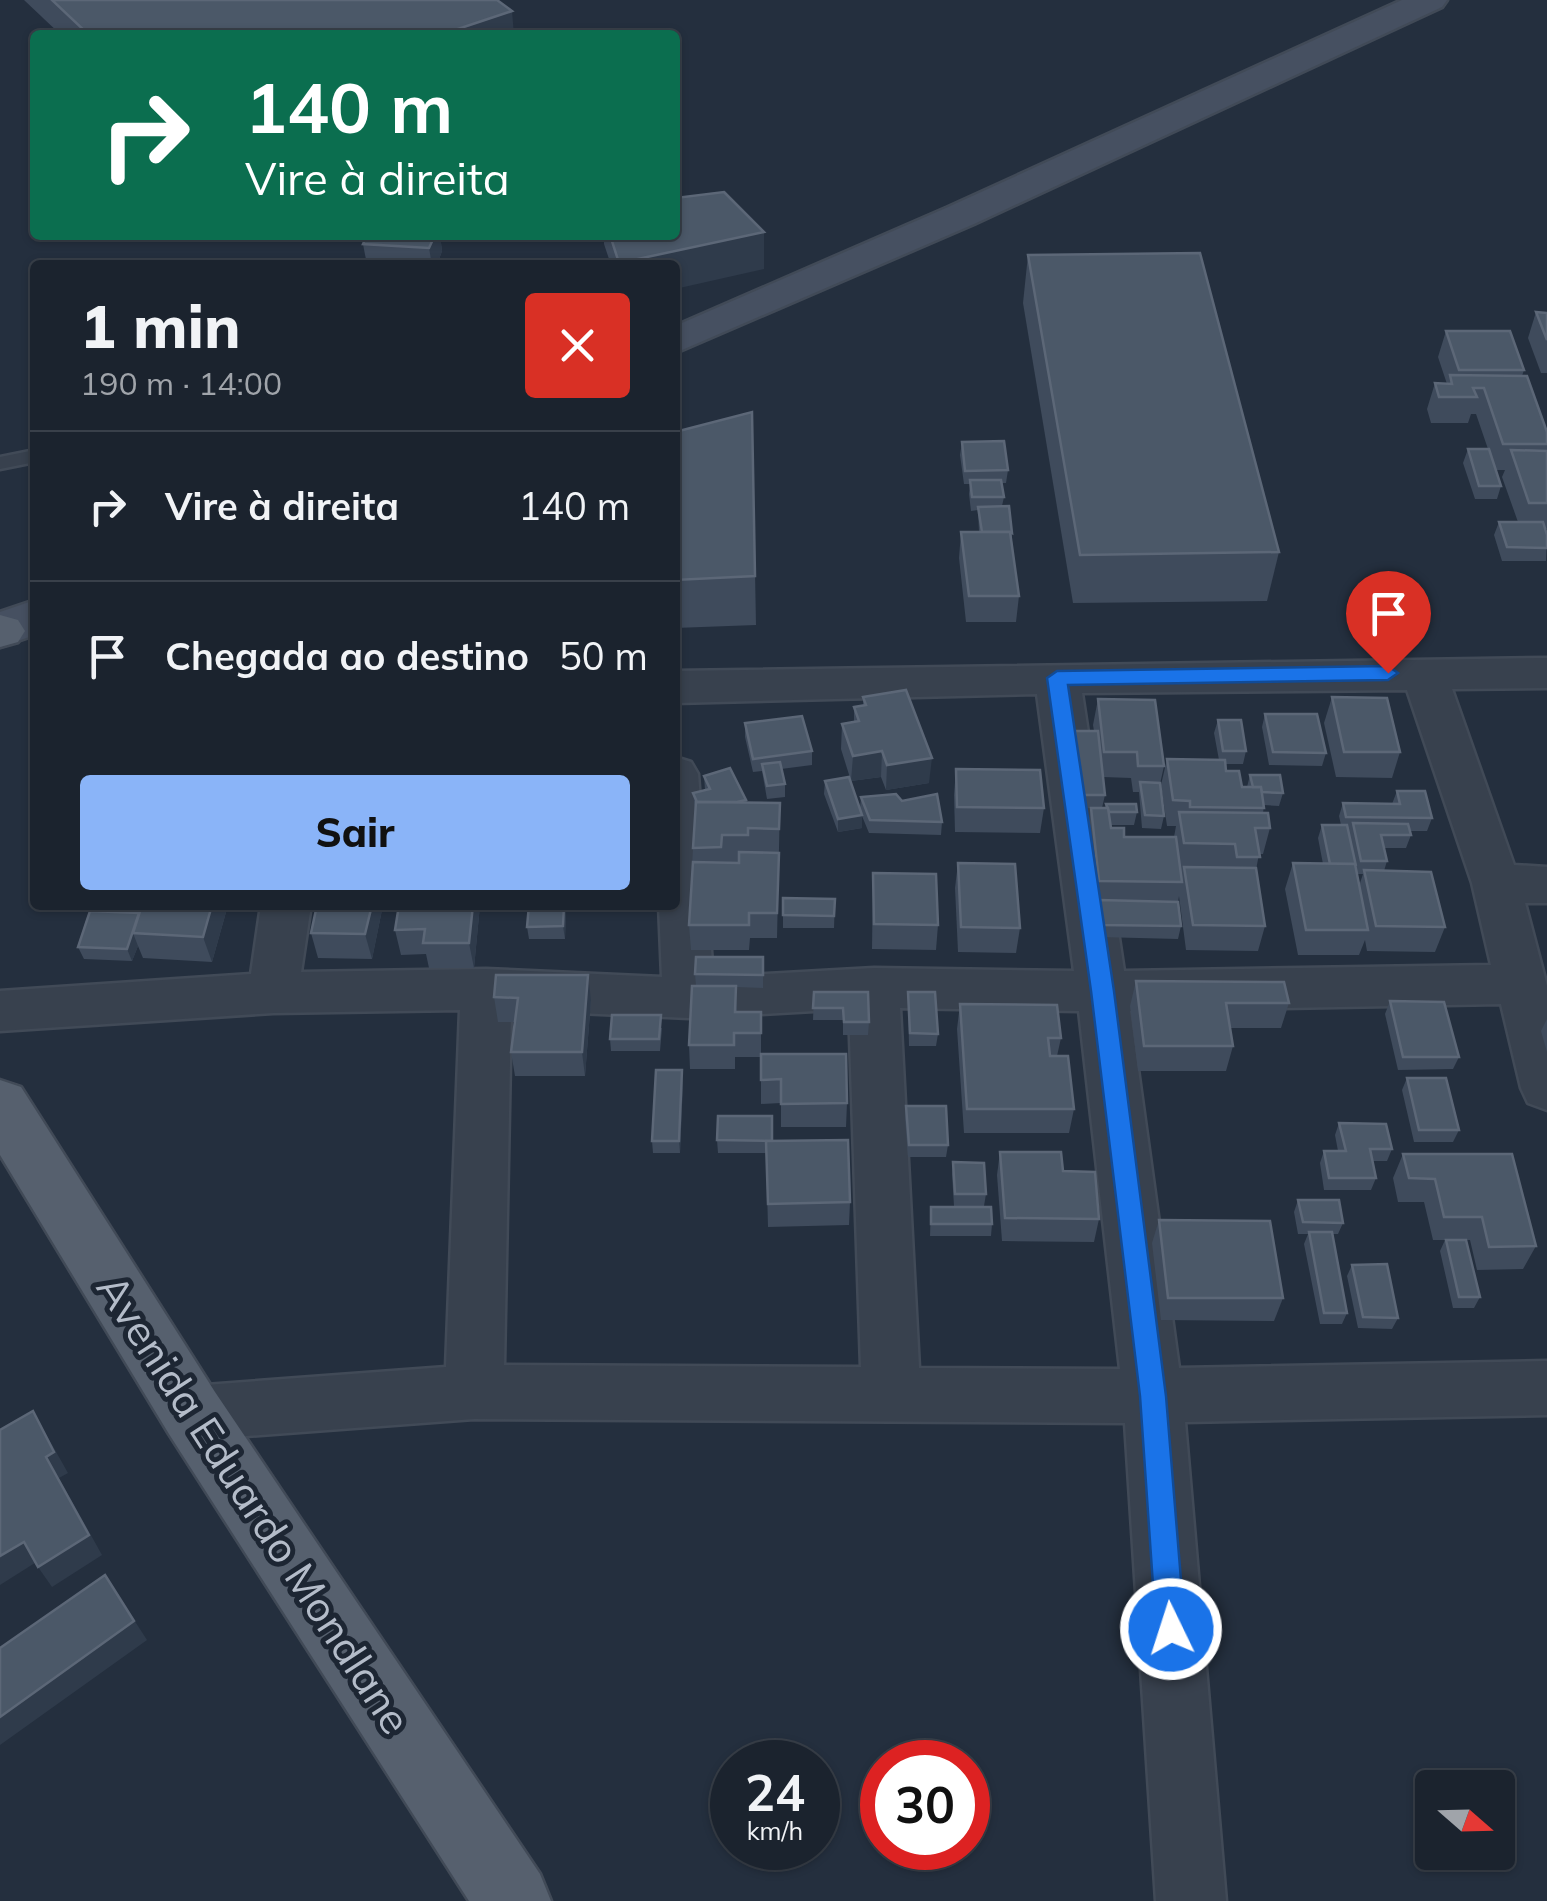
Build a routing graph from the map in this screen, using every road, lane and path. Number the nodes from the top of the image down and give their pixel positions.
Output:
1 (1430, 0) edge
2 (680, 339) edge
3 (30, 457) edge
4 (0, 462) edge
5 (30, 618) edge
6 (0, 631) edge
7 (1424, 673) junction
8 (1547, 674) edge
9 (1057, 678) junction
10 (680, 687) edge
11 (680, 854) edge
12 (1496, 883) junction
13 (1547, 885) edge
14 (285, 910) edge
15 (1520, 984) junction
16 (874, 988) junction
17 (486, 990) junction
18 (1102, 991) junction
19 (274, 993) junction
20 (689, 998) junction
21 (0, 1011) edge
22 (1547, 1088) edge
23 (0, 1104) edge
24 (1547, 1388) edge
25 (474, 1392) junction
26 (892, 1394) junction
27 (1153, 1396) junction
28 (192, 1413) junction
29 (513, 1901) edge
30 (1191, 1901) edge

1 - 2 main road
3 - 4 lane
5 - 6 main road
7 - 8 street
7 - 9 street
7 - 12 street
9 - 10 street
9 - 18 street
11 - 20 street
12 - 13 street
12 - 15 street
14 - 19 street
15 - 18 street
15 - 22 street
16 - 18 street
16 - 20 street
16 - 26 street
17 - 19 street
17 - 20 street
17 - 25 street
18 - 27 street
19 - 21 street
23 - 28 main road, Avenida Eduardo Mondlane
24 - 27 street
25 - 26 street
25 - 28 street
26 - 27 street
27 - 30 street
28 - 29 main road, Avenida Eduardo Mondlane

